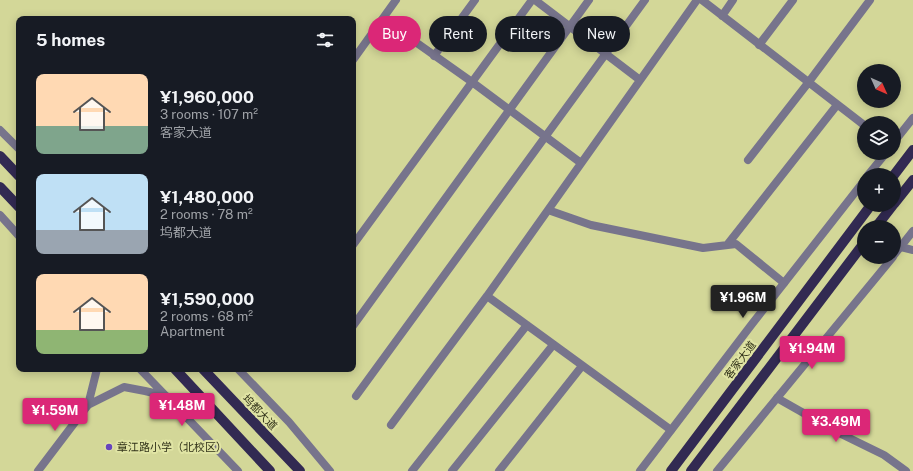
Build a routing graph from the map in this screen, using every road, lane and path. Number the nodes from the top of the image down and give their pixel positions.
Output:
1 (396, 0) edge
2 (475, 0) edge
3 (532, 0) edge
4 (535, 0) edge
5 (589, 0) edge
6 (645, 0) edge
7 (697, 0) edge
8 (702, 0) edge
9 (733, 0) edge
10 (793, 0) edge
11 (870, 0) edge
12 (385, 16) edge
13 (722, 16) junction
14 (570, 26) junction
15 (368, 40) edge
16 (759, 45) junction
17 (421, 47) edge
18 (606, 53) junction
19 (356, 56) edge
20 (434, 56) junction
21 (640, 80) junction
22 (472, 82) junction
23 (808, 83) junction
24 (837, 105) junction
25 (510, 110) junction
26 (913, 118) edge
27 (857, 121) edge
28 (0, 130) edge
29 (901, 133) edge
30 (545, 136) junction
31 (16, 146) edge
32 (913, 150) edge
33 (0, 156) edge
34 (748, 160) dead end
35 (880, 160) edge
36 (581, 163) junction
37 (874, 168) edge
38 (899, 168) edge
39 (16, 173) edge
40 (913, 180) edge
41 (0, 187) edge
42 (857, 189) edge
43 (901, 195) edge
44 (16, 204) edge
45 (548, 210) junction
46 (866, 212) edge
47 (888, 212) edge
48 (0, 215) edge
49 (881, 220) edge
50 (913, 231) edge
51 (16, 233) edge
52 (356, 241) edge
53 (727, 245) junction
54 (901, 247) joint
55 (913, 250) edge
56 (857, 251) edge
57 (886, 264) edge
58 (784, 283) junction
59 (487, 296) junction
60 (356, 322) edge
61 (527, 325) junction
62 (553, 345) junction
63 (582, 366) junction
64 (95, 372) edge
65 (143, 372) edge
66 (178, 372) edge
67 (206, 372) edge
68 (241, 372) edge
69 (356, 396) dead end
70 (167, 397) junction
71 (777, 398) junction
72 (88, 405) junction
73 (391, 425) dead end
74 (671, 430) junction
75 (38, 471) edge
76 (238, 471) edge
77 (270, 471) edge
78 (300, 471) edge
79 (330, 471) edge
80 (412, 471) edge
81 (452, 471) edge
82 (499, 471) edge
83 (640, 471) edge
84 (671, 471) edge
85 (691, 471) edge
86 (717, 471) edge
87 (906, 471) edge

1 - 12 street
2 - 20 street
3 - 22 street
4 - 14 street
5 - 14 street
6 - 18 street
7 - 21 street
8 - 13 street
9 - 13 street
10 - 16 street
11 - 23 street
13 - 16 street
14 - 18 street
14 - 25 street
15 - 19 street
16 - 23 street
17 - 20 street
18 - 21 street
18 - 30 street
20 - 22 street
21 - 36 street
22 - 25 street
22 - 52 street
23 - 24 street
23 - 34 street
24 - 27 street
24 - 53 street
25 - 30 street
25 - 60 street
26 - 29 street
28 - 31 street
30 - 36 street
30 - 69 street
32 - 38 main road
33 - 39 main road
35 - 37 street
36 - 45 street
40 - 43 main road
41 - 44 main road
42 - 58 street
45 - 53 street
45 - 59 street
46 - 84 main road, 客家大道
47 - 49 main road
48 - 51 street
50 - 54 street
53 - 58 street
54 - 55 street
56 - 85 main road
57 - 71 street
58 - 74 street
59 - 61 street
59 - 73 street
61 - 62 street
61 - 80 street
62 - 63 street
62 - 81 street
63 - 74 street
63 - 82 street
64 - 72 street
65 - 70 street
66 - 77 main road
67 - 78 main road, 坞都大道
68 - 79 street
70 - 72 street
70 - 76 street
71 - 86 street
71 - 87 street
72 - 75 street
74 - 83 street

